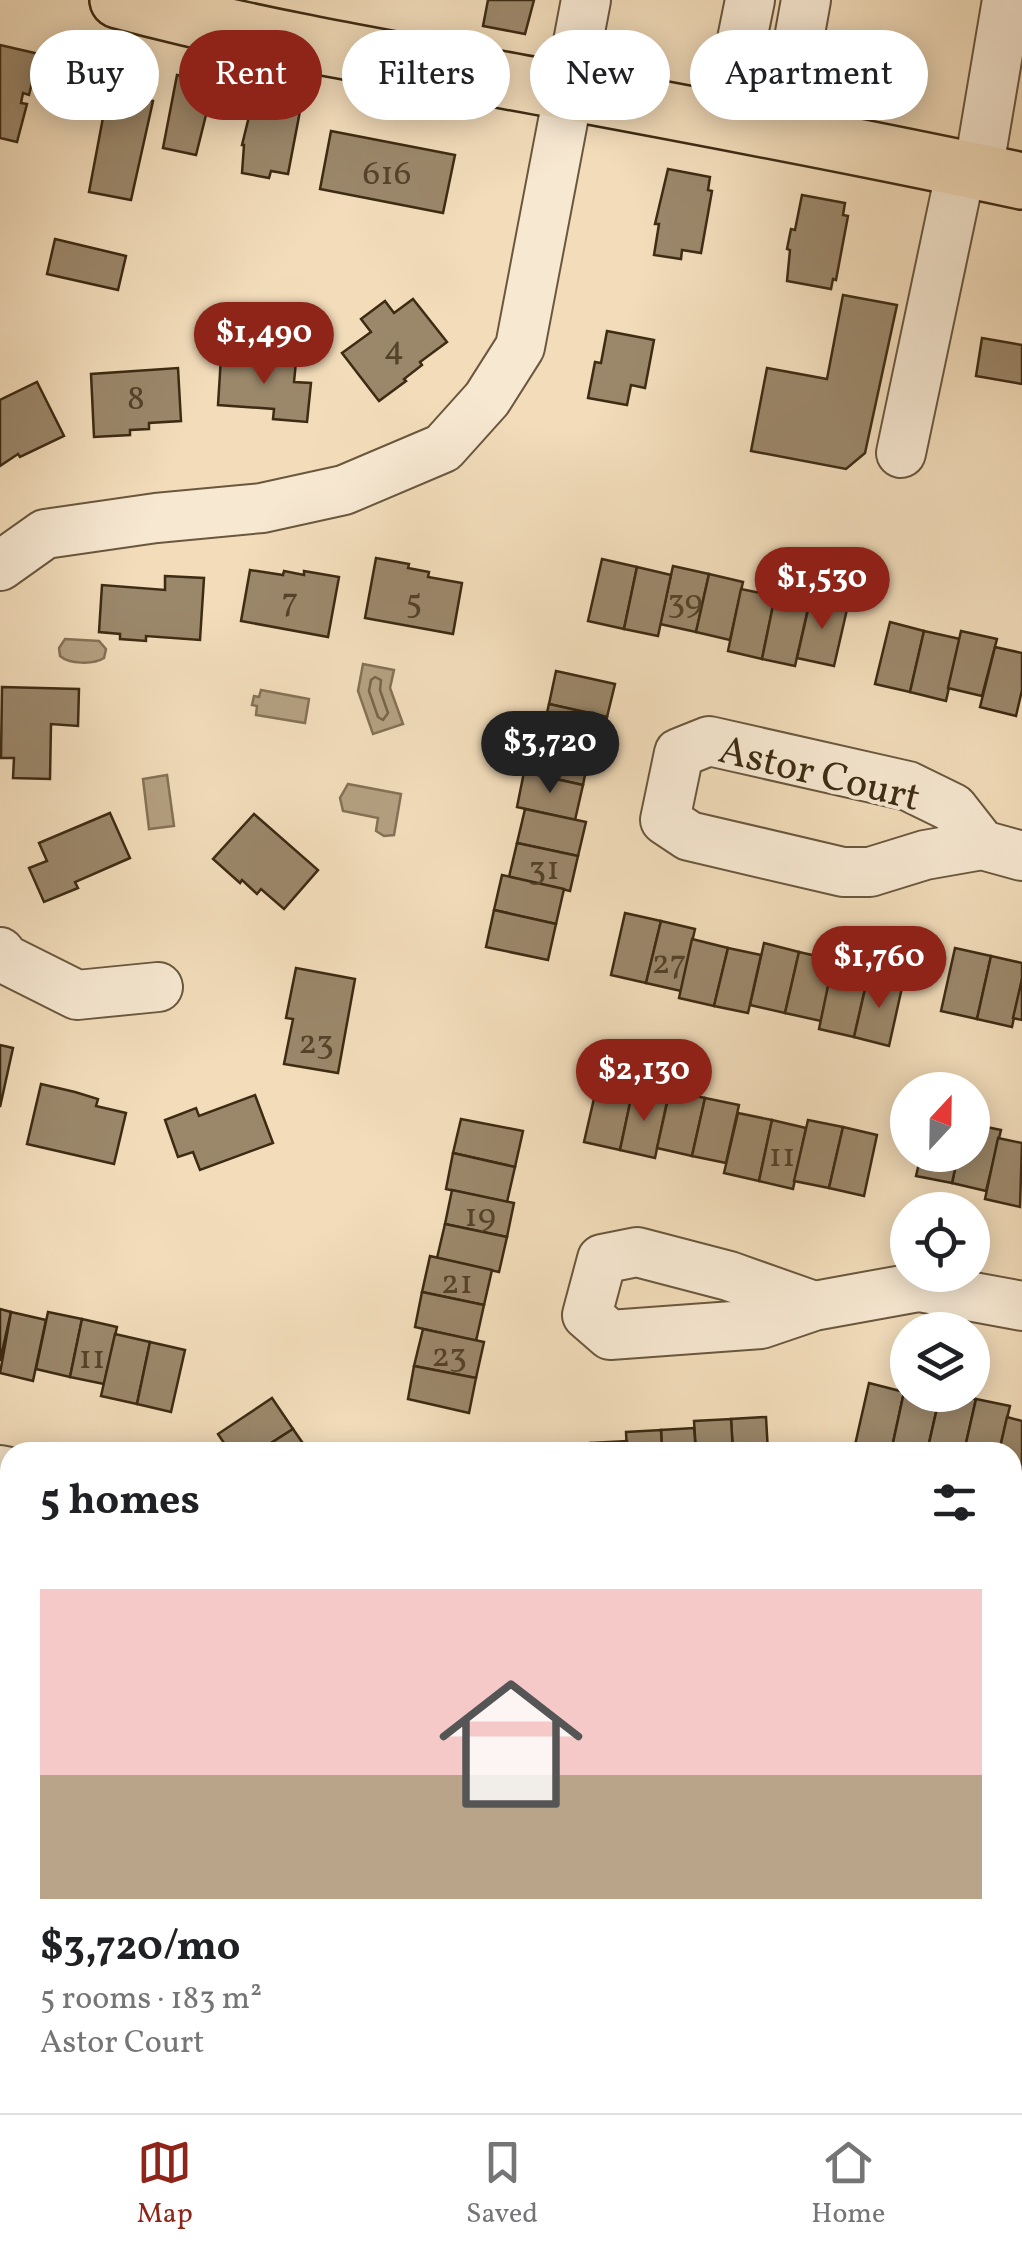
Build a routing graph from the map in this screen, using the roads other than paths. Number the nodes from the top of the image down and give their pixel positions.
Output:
1 (118, 0) edge
2 (586, 0) edge
3 (750, 0) edge
4 (806, 0) edge
5 (1008, 0) edge
6 (580, 30) edge
7 (530, 85) edge
8 (670, 112) edge
9 (564, 120) edge
10 (725, 123) junction
11 (782, 134) junction
12 (987, 174) edge
13 (902, 453) dead end
14 (0, 566) edge
15 (1002, 851) edge
16 (0, 952) edge
17 (158, 988) dead end
18 (814, 1306) dead end
19 (1022, 1306) edge

1 - 7 main road
2 - 6 street
3 - 10 street
4 - 11 street
5 - 12 street
8 - 10 main road
9 - 14 street
10 - 11 main road
11 - 12 main road
12 - 13 street
15 - 15 street, Astor Court
16 - 17 street
18 - 19 street

